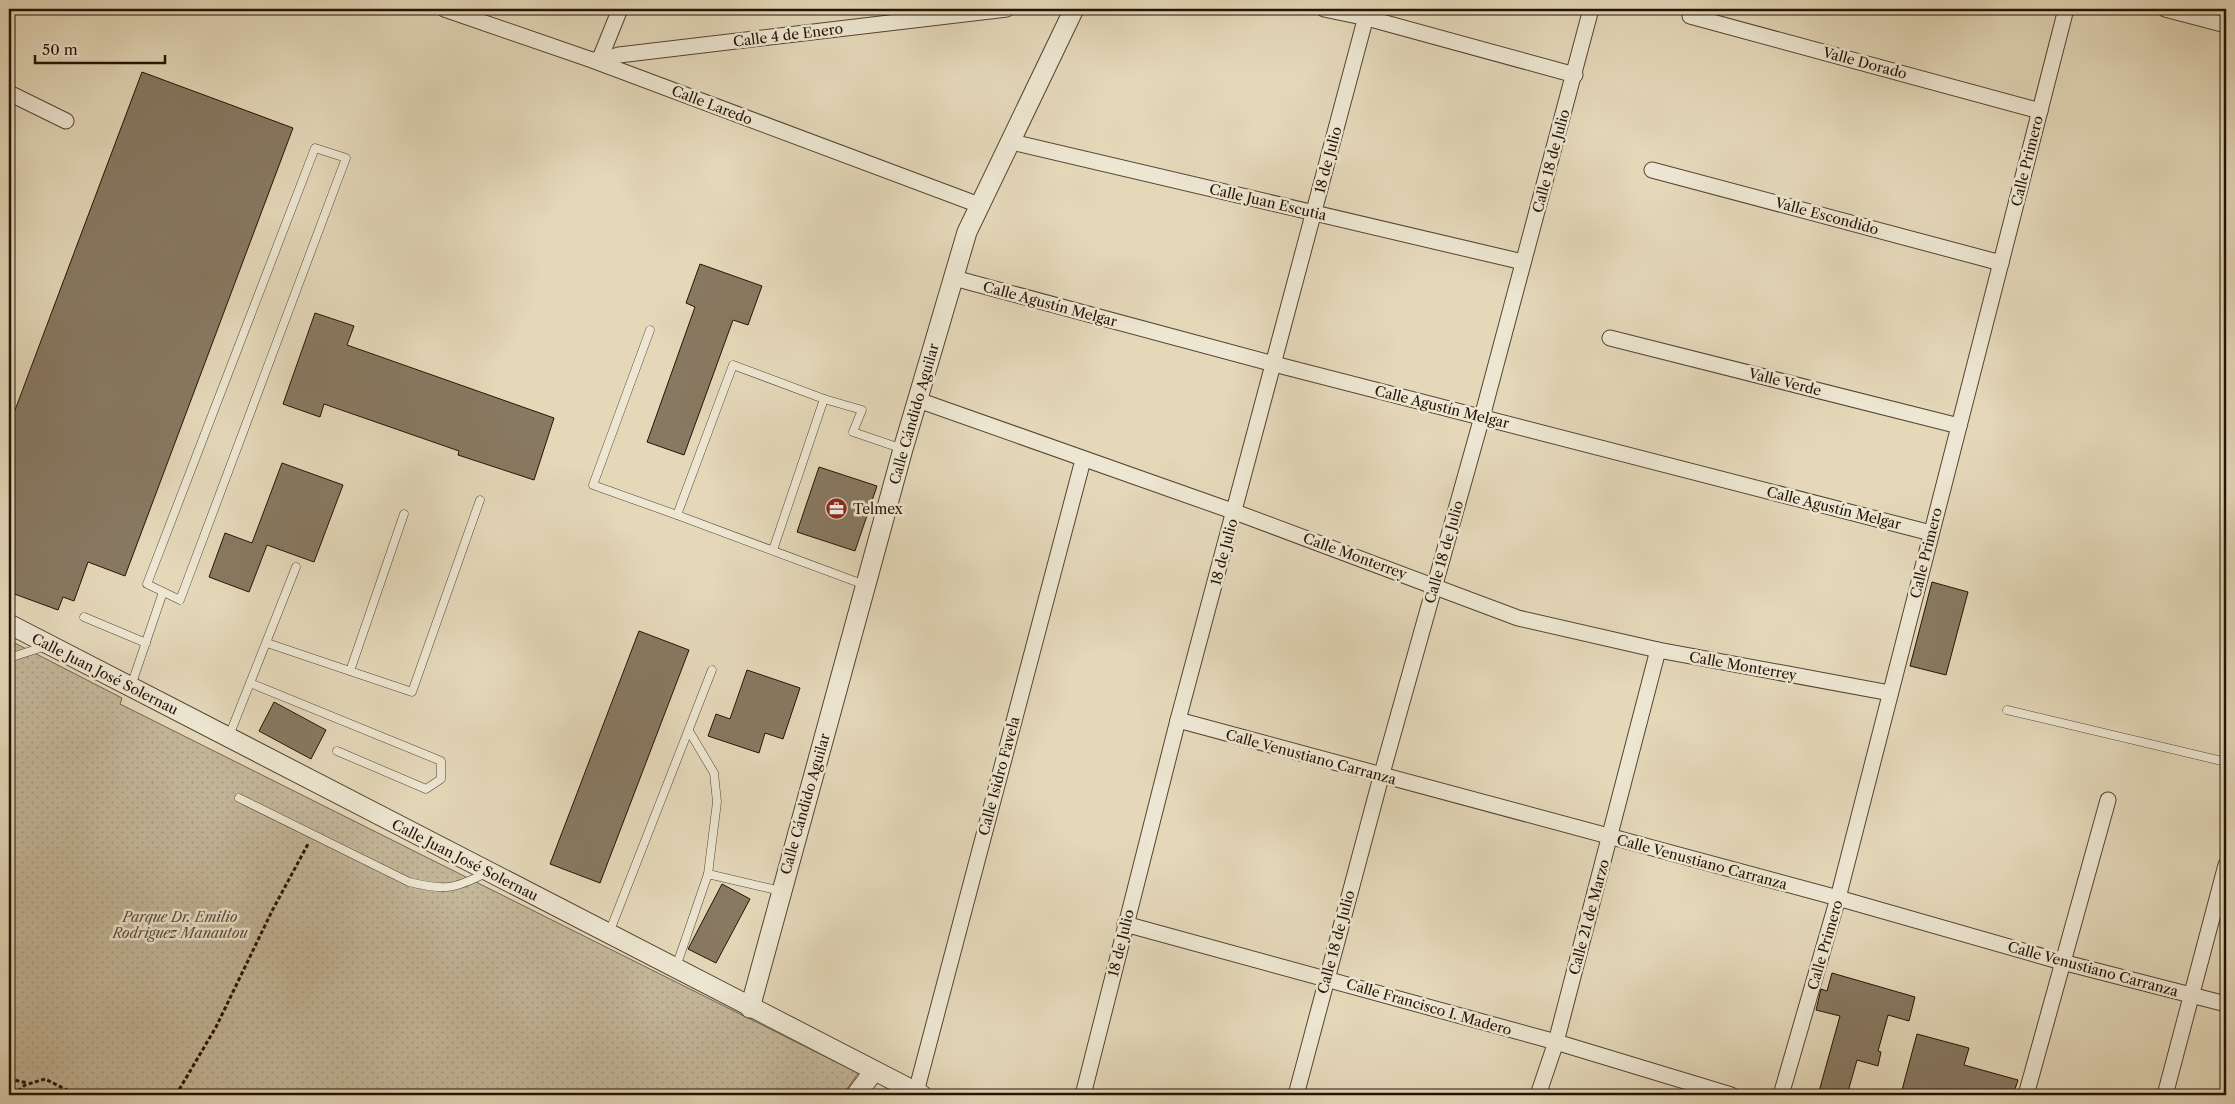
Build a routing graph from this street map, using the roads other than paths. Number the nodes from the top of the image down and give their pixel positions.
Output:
1 (444, 9) edge
2 (620, 9) edge
3 (1007, 9) edge
4 (1074, 9) edge
5 (1324, 9) edge
6 (1591, 9) edge
7 (2066, 9) edge
8 (2165, 9) edge
9 (1367, 13) edge
10 (1690, 16) dead end
11 (2226, 25) edge
12 (596, 60) junction
13 (1575, 75) junction
14 (9, 93) edge
15 (2040, 111) junction
16 (66, 121) dead end
17 (1012, 142) junction
18 (1652, 170) dead end
19 (979, 205) junction
20 (1314, 212) junction
21 (1523, 262) junction
22 (2001, 263) junction
23 (954, 278) junction
24 (650, 330) dead end
25 (1610, 338) dead end
26 (1274, 364) junction
27 (824, 399) junction
28 (918, 400) junction
29 (1482, 417) junction
30 (1959, 426) junction
31 (903, 449) junction
32 (1083, 460) junction
33 (480, 500) dead end
34 (1235, 512) junction
35 (404, 514) dead end
36 (677, 515) junction
37 (1931, 533) junction
38 (773, 550) junction
39 (296, 567) dead end
40 (1434, 585) junction
41 (866, 586) junction
42 (163, 592) junction
43 (84, 617) dead end
44 (9, 624) edge
45 (146, 643) junction
46 (267, 643) junction
47 (48, 645) junction
48 (1658, 650) junction
49 (9, 658) edge
50 (712, 670) dead end
51 (350, 671) junction
52 (250, 683) junction
53 (131, 687) junction
54 (1890, 693) junction
55 (2007, 710) dead end
56 (1178, 720) junction
57 (689, 730) junction
58 (228, 738) junction
59 (337, 751) dead end
60 (2226, 762) edge
61 (1381, 777) junction
62 (239, 798) dead end
63 (2108, 800) dead end
64 (1611, 838) junction
65 (2226, 865) edge
66 (488, 872) junction
67 (708, 874) junction
68 (781, 891) junction
69 (1838, 898) junction
70 (1125, 924) junction
71 (608, 935) junction
72 (2062, 962) junction
73 (675, 969) junction
74 (1326, 978) junction
75 (2191, 994) junction
76 (2226, 1004) edge
77 (750, 1008) junction
78 (1556, 1042) junction
79 (874, 1071) junction
80 (909, 1092) edge
81 (856, 1095) edge
82 (1083, 1095) edge
83 (1296, 1095) edge
84 (1538, 1095) edge
85 (1731, 1095) edge
86 (1781, 1095) edge
87 (2026, 1095) edge
88 (2165, 1095) edge

1 - 12 street, Calle Laredo
2 - 12 street
3 - 12 street, Calle 4 de Enero
4 - 17 street, Calle Cándido Aguilar
5 - 9 street
6 - 13 street, Calle 18 de Julio
7 - 15 street, Calle Primero
8 - 11 street
9 - 13 street
9 - 20 street, 18 de Julio
10 - 15 street, Valle Dorado
12 - 19 street, Calle Laredo
13 - 21 street, Calle 18 de Julio
14 - 16 street
15 - 22 street, Calle Primero
17 - 19 street, Calle Cándido Aguilar
17 - 20 street, Calle Juan Escutia
18 - 22 street, Valle Escondido
19 - 23 street, Calle Cándido Aguilar
20 - 21 street, Calle Juan Escutia
20 - 26 street, 18 de Julio
21 - 29 street, Calle 18 de Julio
22 - 30 street, Calle Primero
23 - 26 street, Calle Agustín Melgar
23 - 28 street, Calle Cándido Aguilar
24 - 36 lane
25 - 30 street, Valle Verde
26 - 29 street, Calle Agustín Melgar
26 - 34 street, 18 de Julio
27 - 31 lane
27 - 36 lane
27 - 38 lane
28 - 31 street, Calle Cándido Aguilar
28 - 32 street, Calle Monterrey
29 - 37 street, Calle Agustín Melgar
29 - 40 street, Calle 18 de Julio
30 - 37 street, Calle Primero
31 - 41 street, Calle Cándido Aguilar
32 - 34 street, Calle Monterrey
32 - 80 street, Calle Isidro Favela
33 - 51 lane
34 - 40 street, Calle Monterrey
34 - 56 street, 18 de Julio
35 - 51 lane
36 - 38 lane
37 - 54 street, Calle Primero
38 - 41 lane
39 - 46 lane
40 - 48 street, Calle Monterrey
40 - 61 street, Calle 18 de Julio
41 - 68 street, Calle Cándido Aguilar
42 - 42 lane
42 - 45 lane
43 - 45 lane
44 - 47 street, Calle Juan José Solernau
45 - 53 lane
46 - 51 lane
46 - 52 lane
47 - 49 lane
47 - 53 street, Calle Juan José Solernau
48 - 54 street, Calle Monterrey
48 - 64 street, Calle 21 de Marzo
50 - 57 lane
52 - 58 lane
52 - 59 lane
53 - 58 street, Calle Juan José Solernau
54 - 69 street, Calle Primero
55 - 60 lane
56 - 61 street, Calle Venustiano Carranza
56 - 70 street, 18 de Julio
57 - 67 lane
57 - 71 lane
58 - 66 street, Calle Juan José Solernau
61 - 64 street, Calle Venustiano Carranza
61 - 74 street, Calle 18 de Julio
62 - 66 lane
63 - 72 street
64 - 69 street, Calle Venustiano Carranza
64 - 78 street, Calle 21 de Marzo
65 - 75 street
66 - 71 street, Calle Juan José Solernau
67 - 68 lane
67 - 73 lane
68 - 77 street, Calle Cándido Aguilar
69 - 72 street, Calle Venustiano Carranza
69 - 86 street, Calle Primero
70 - 74 street, Calle Francisco I. Madero
70 - 82 street, 18 de Julio
71 - 73 street, Calle Juan José Solernau
72 - 75 street, Calle Venustiano Carranza
72 - 87 street
73 - 77 street, Calle Juan José Solernau
74 - 78 street, Calle Francisco I. Madero
74 - 83 street, Calle 18 de Julio
75 - 76 street, Calle Venustiano Carranza
75 - 88 street
77 - 79 street, Calle Juan José Solernau
78 - 84 street, Calle 21 de Marzo
78 - 85 street, Calle Francisco I. Madero
79 - 80 street, Calle Juan José Solernau
79 - 81 street

